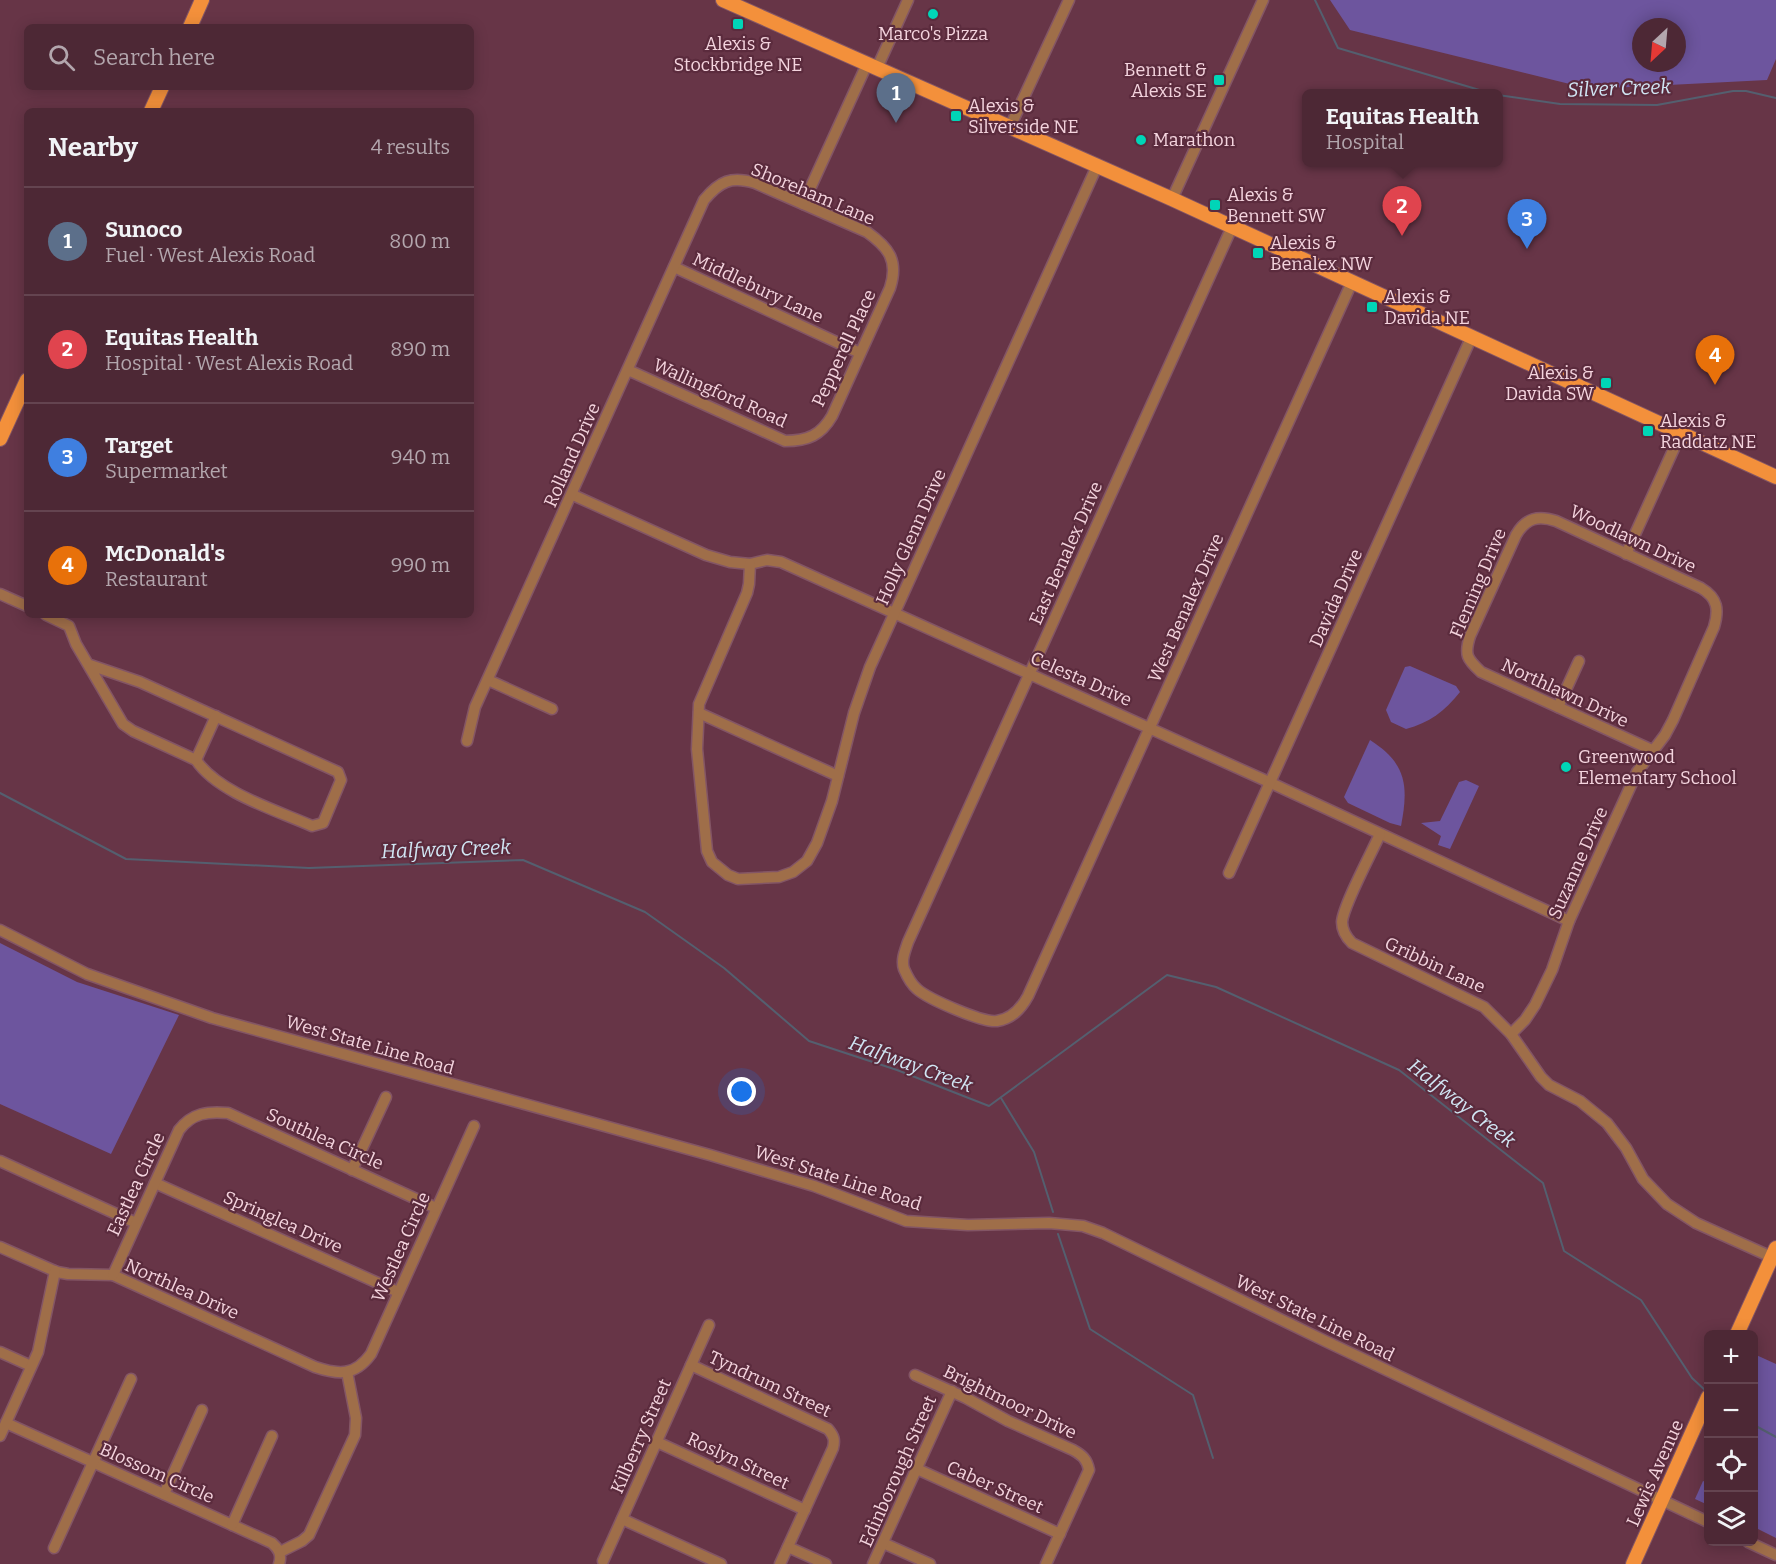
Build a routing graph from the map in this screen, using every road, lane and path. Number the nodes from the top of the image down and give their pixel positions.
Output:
1 (202, 0) edge
2 (723, 0) edge
3 (908, 0) edge
4 (1069, 0) edge
5 (1263, 0) edge
6 (191, 24) edge
7 (872, 66) junction
8 (161, 90) edge
9 (152, 108) edge
10 (1010, 127) junction
11 (1097, 166) junction
12 (717, 187) joint
13 (1172, 199) junction
14 (803, 204) junction
15 (1232, 227) junction
16 (891, 254) joint
17 (674, 267) junction
18 (1352, 282) junction
19 (1473, 336) junction
20 (860, 353) junction
21 (628, 370) junction
22 (24, 387) edge
23 (1681, 434) junction
24 (0, 439) edge
25 (801, 441) joint
26 (1776, 477) edge
27 (573, 495) junction
28 (1527, 520) joint
29 (1626, 554) junction
30 (750, 564) junction
31 (0, 594) edge
32 (24, 605) edge
33 (1717, 606) joint
34 (895, 613) junction
35 (52, 618) edge
36 (1468, 660) joint
37 (1579, 662) dead end
38 (90, 665) junction
39 (1029, 674) junction
40 (488, 680) junction
41 (1558, 707) junction
42 (552, 709) dead end
43 (699, 713) junction
44 (216, 716) junction
45 (1149, 728) junction
46 (467, 741) dead end
47 (1652, 750) junction
48 (196, 760) junction
49 (838, 776) junction
50 (1271, 783) junction
51 (1380, 834) junction
52 (1229, 873) dead end
53 (1569, 921) junction
54 (0, 930) edge
55 (952, 1006) joint
56 (1511, 1034) junction
57 (386, 1097) dead end
58 (198, 1114) joint
59 (474, 1126) dead end
60 (0, 1161) edge
61 (352, 1170) junction
62 (155, 1183) junction
63 (436, 1208) junction
64 (136, 1223) junction
65 (0, 1247) edge
66 (1775, 1255) edge
67 (55, 1271) junction
68 (113, 1275) junction
69 (398, 1292) junction
70 (710, 1325) dead end
71 (1739, 1330) edge
72 (0, 1352) edge
73 (691, 1365) junction
74 (31, 1366) junction
75 (347, 1372) junction
76 (915, 1375) dead end
77 (131, 1379) dead end
78 (952, 1391) junction
79 (1704, 1406) edge
80 (202, 1410) dead end
81 (6, 1423) junction
82 (0, 1436) edge
83 (272, 1436) dead end
84 (657, 1442) junction
85 (93, 1462) junction
86 (917, 1469) junction
87 (164, 1494) junction
88 (1662, 1500) junction
89 (805, 1510) junction
90 (622, 1519) junction
91 (1704, 1520) edge
92 (232, 1525) junction
93 (1060, 1534) junction
94 (883, 1543) junction
95 (1757, 1546) edge
96 (788, 1547) junction
97 (54, 1548) dead end
98 (280, 1552) junction
99 (1776, 1555) edge
100 (603, 1561) dead end
101 (279, 1564) edge
102 (720, 1564) edge
103 (780, 1564) edge
104 (825, 1564) edge
105 (873, 1564) edge
106 (930, 1564) edge
107 (1046, 1564) edge
108 (1634, 1564) edge

1 - 6 main road
2 - 7 main road
3 - 7 street
4 - 10 street
5 - 13 street
7 - 10 main road
7 - 14 street
8 - 9 main road
10 - 11 main road
11 - 13 main road
11 - 34 street, Holly Glenn Drive
12 - 14 street, Shoreham Lane
12 - 17 street, Rolland Drive
13 - 15 main road
14 - 16 street, Shoreham Lane
15 - 18 main road
15 - 39 street, East Benalex Drive
16 - 20 street, Pepperell Place
17 - 20 street, Middlebury Lane
17 - 21 street, Rolland Drive
18 - 19 main road
18 - 45 street, West Benalex Drive
19 - 23 main road
19 - 50 street, Davida Drive
20 - 25 street, Pepperell Place
21 - 25 street, Wallingford Road
21 - 27 street, Rolland Drive
22 - 24 main road
23 - 26 main road
23 - 29 street
27 - 30 street, Celesta Drive
27 - 40 street, Rolland Drive
28 - 29 street, Woodlawn Drive
28 - 36 street, Fleming Drive
29 - 33 street, Woodlawn Drive
30 - 34 street, Celesta Drive
30 - 43 street
31 - 32 street
33 - 47 street, Suzanne Drive
34 - 39 street, Celesta Drive
34 - 49 street, Holly Glenn Drive
35 - 38 street
36 - 41 street, Northlawn Drive
37 - 41 street
38 - 44 street
38 - 48 street
39 - 45 street, Celesta Drive
39 - 55 street, East Benalex Drive
40 - 42 street
40 - 46 street, Rolland Drive
41 - 47 street, Northlawn Drive
43 - 49 street
43 - 49 street, Holly Glenn Drive
44 - 48 street
44 - 48 street
45 - 50 street, Celesta Drive
45 - 55 street, West Benalex Drive
47 - 53 street, Suzanne Drive
50 - 51 street, Celesta Drive
50 - 52 street, Davida Drive
51 - 53 street, Celesta Drive
51 - 56 street, Gribbin Lane
53 - 56 street, Suzanne Drive
54 - 88 street, West State Line Road
56 - 66 street, Gribbin Lane
57 - 61 street
58 - 61 street, Southlea Circle
58 - 62 street, Eastlea Circle
59 - 63 street, Westlea Circle
60 - 64 street
61 - 63 street, Southlea Circle
62 - 64 street, Eastlea Circle
62 - 69 street, Springlea Drive
63 - 69 street, Westlea Circle
64 - 68 street, Eastlea Circle
65 - 67 street, Northlea Drive
66 - 71 main road
67 - 68 street, Northlea Drive
67 - 74 street
68 - 75 street, Northlea Drive
69 - 75 street, Westlea Circle
70 - 73 street, Kilberry Street
72 - 74 street
73 - 84 street, Kilberry Street
73 - 89 street, Tyndrum Street
74 - 81 street
75 - 98 street
76 - 78 street, Brightmoor Drive
77 - 85 street
78 - 86 street, Edinborough Street
78 - 93 street, Brightmoor Drive
79 - 88 main road, Lewis Avenue
80 - 87 street
81 - 82 street
81 - 85 street, Blossom Circle
83 - 92 street
84 - 89 street, Roslyn Street
84 - 90 street, Kilberry Street
85 - 87 street, Blossom Circle
85 - 97 street
86 - 93 street, Caber Street
86 - 94 street, Edinborough Street
87 - 92 street, Blossom Circle
88 - 91 street, West State Line Road
88 - 108 main road, Lewis Avenue
89 - 96 street
90 - 100 street, Kilberry Street
90 - 102 street
92 - 98 street, Blossom Circle
93 - 107 street
94 - 105 street, Edinborough Street
94 - 106 street
95 - 99 street
96 - 103 street
96 - 104 street
98 - 101 street

